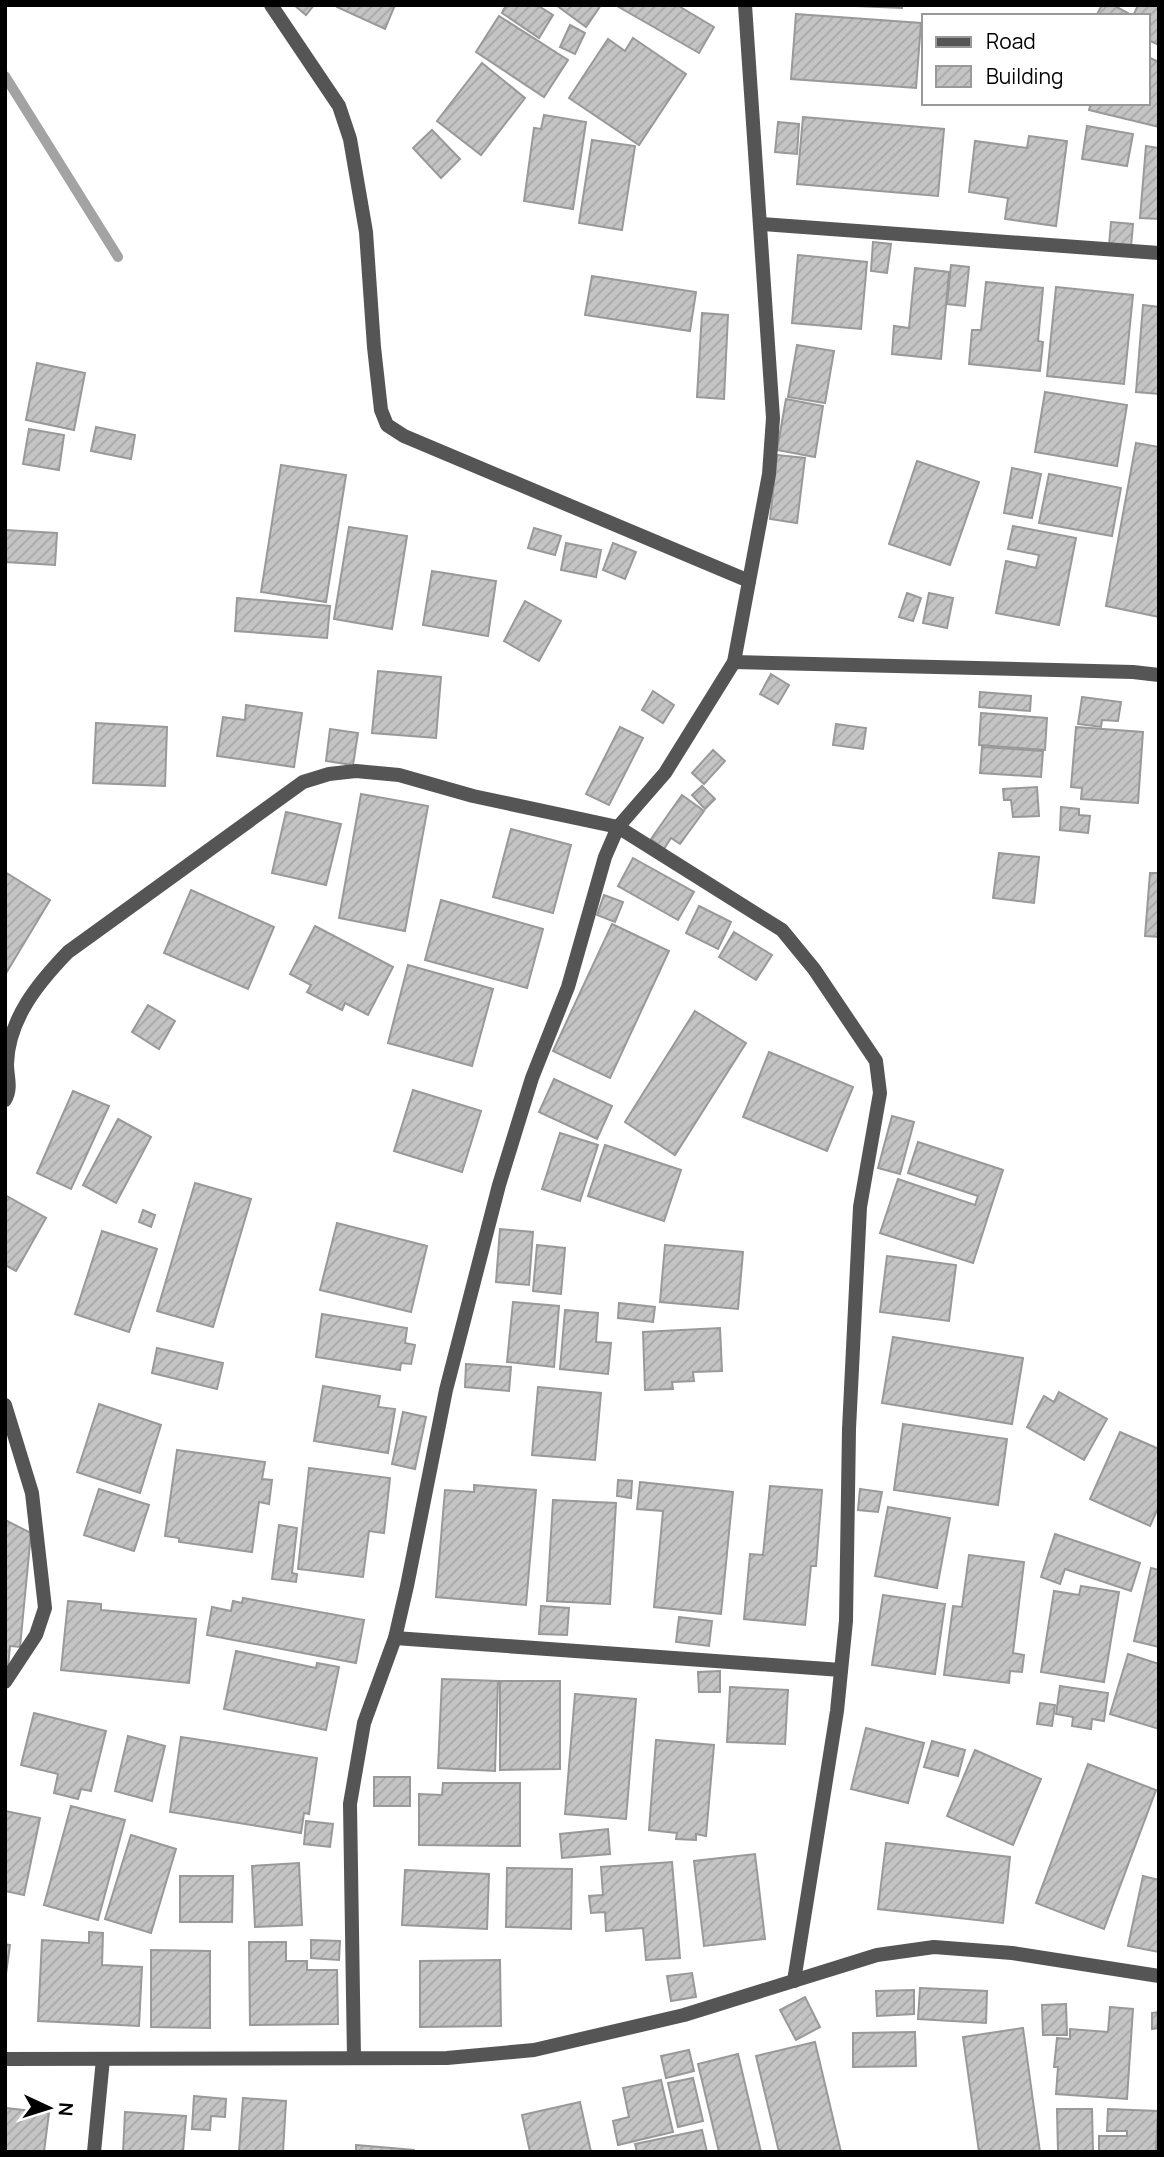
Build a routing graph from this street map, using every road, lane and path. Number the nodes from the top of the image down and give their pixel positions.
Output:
1 (271, 5) edge
2 (745, 5) edge
3 (761, 224) junction
4 (1159, 253) edge
5 (749, 581) junction
6 (734, 662) junction
7 (1159, 675) edge
8 (618, 827) junction
9 (5, 1100) edge
10 (5, 1405) edge
11 (395, 1638) junction
12 (841, 1670) junction
13 (5, 1682) edge
14 (1159, 1976) edge
15 (794, 1981) junction
16 (354, 2058) junction
17 (5, 2059) edge
18 (103, 2059) junction
19 (94, 2152) edge

1 - 5 street
2 - 3 street
3 - 4 street
3 - 5 street
5 - 6 street
6 - 7 street
6 - 8 street
8 - 9 street
8 - 11 street
8 - 12 street
10 - 13 street
11 - 12 street
11 - 16 street
12 - 15 street
14 - 15 street
15 - 16 street
16 - 18 street
17 - 18 street
18 - 19 street

